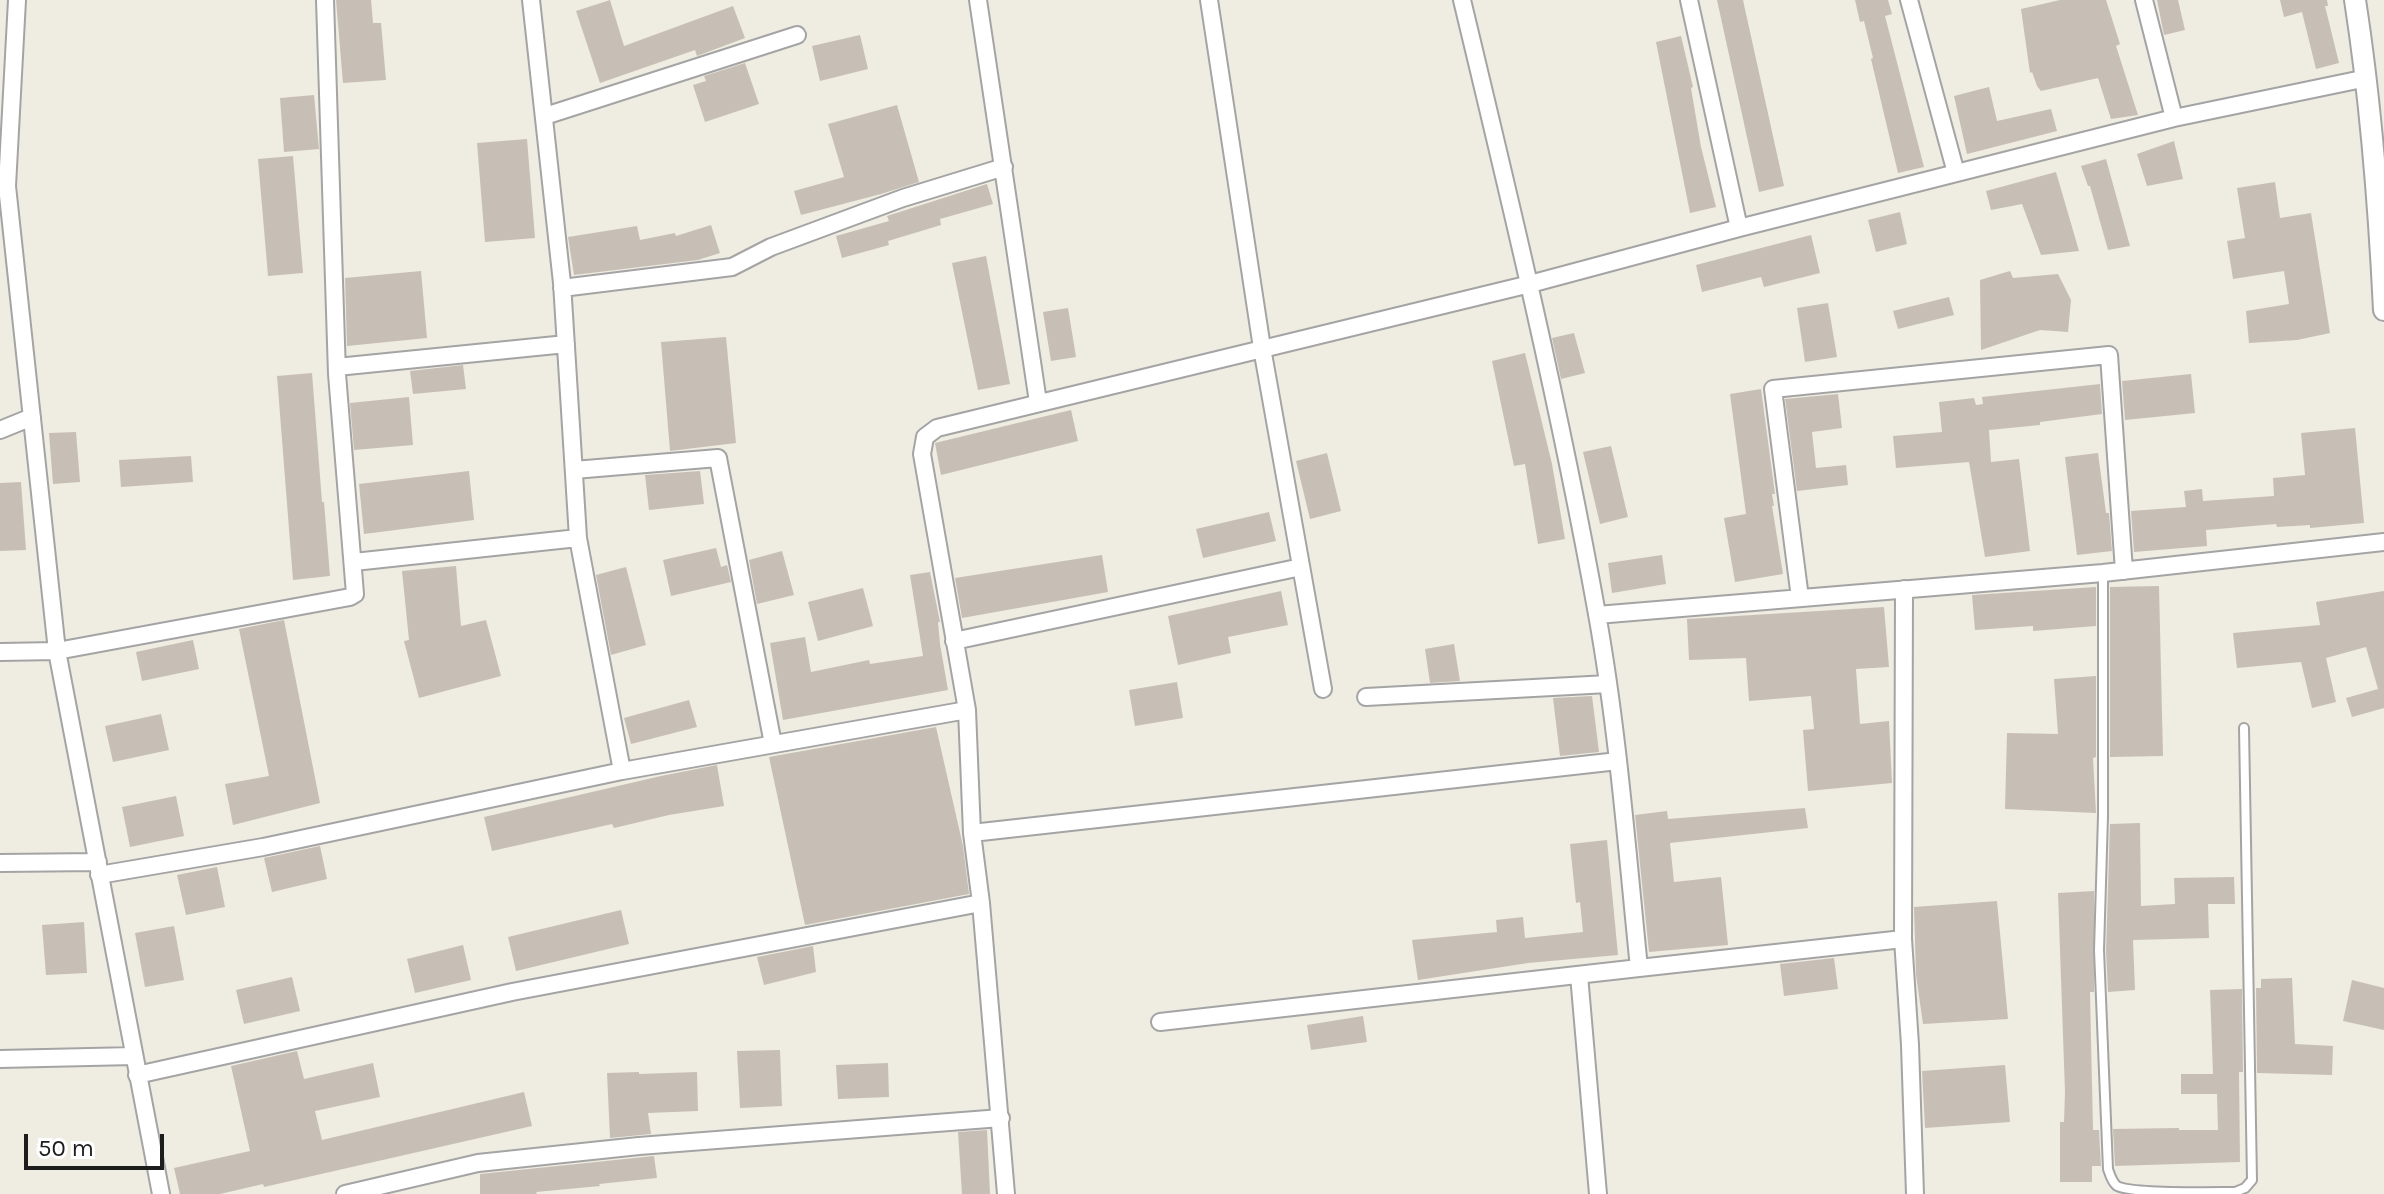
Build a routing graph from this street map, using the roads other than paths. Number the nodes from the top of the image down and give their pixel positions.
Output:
1 (17, 0) edge
2 (325, 0) edge
3 (531, 0) edge
4 (978, 0) edge
5 (1209, 0) edge
6 (1462, 0) edge
7 (1689, 0) edge
8 (1909, 0) edge
9 (2144, 0) edge
10 (2355, 0) edge
11 (797, 35) dead end
12 (2367, 78) junction
13 (545, 116) junction
14 (2174, 118) junction
15 (1004, 167) junction
16 (1956, 173) junction
17 (2381, 199) edge
18 (1739, 228) junction
19 (1530, 284) junction
20 (562, 288) junction
21 (2384, 310) edge
22 (566, 344) junction
23 (1262, 348) junction
24 (337, 367) junction
25 (1038, 402) junction
26 (32, 417) junction
27 (0, 430) edge
28 (574, 470) junction
29 (578, 538) junction
30 (2384, 542) edge
31 (354, 562) junction
32 (1301, 567) junction
33 (2124, 571) junction
34 (2103, 573) junction
35 (1904, 589) junction
36 (1800, 598) junction
37 (1597, 615) junction
38 (954, 641) junction
39 (57, 651) junction
40 (0, 652) edge
41 (1608, 684) junction
42 (1323, 689) dead end
43 (1366, 697) dead end
44 (967, 710) junction
45 (2244, 728) dead end
46 (773, 744) junction
47 (1618, 761) junction
48 (622, 771) junction
49 (972, 833) junction
50 (0, 863) edge
51 (98, 868) junction
52 (981, 903) junction
53 (1903, 939) junction
54 (1639, 968) junction
55 (1579, 975) junction
56 (1160, 1022) dead end
57 (134, 1056) junction
58 (0, 1059) edge
59 (137, 1075) junction
60 (1001, 1118) junction
61 (2143, 1192) edge
62 (161, 1194) edge
63 (345, 1194) edge
64 (1006, 1194) edge
65 (1598, 1194) edge
66 (1915, 1194) edge

1 - 26 street
2 - 24 street
3 - 13 street
4 - 15 street
5 - 23 street
6 - 19 street
7 - 18 street
8 - 16 street
9 - 14 street
10 - 12 street
11 - 13 street
12 - 14 street
12 - 17 street
13 - 20 street
14 - 16 street
15 - 20 street
15 - 25 street
16 - 18 street
17 - 21 street
18 - 19 street
19 - 23 street
19 - 37 street
20 - 22 street
22 - 24 street
22 - 28 street
23 - 25 street
23 - 32 street
24 - 31 street
25 - 38 street
26 - 27 street
26 - 39 street
28 - 29 street
28 - 46 street
29 - 31 street
29 - 48 street
30 - 33 street
31 - 39 street
32 - 38 street
32 - 42 street
33 - 34 street
33 - 36 street
34 - 35 street
34 - 61 lane
35 - 36 street
35 - 53 street
36 - 37 street
37 - 41 street
38 - 44 street
39 - 40 street
39 - 51 street
41 - 43 street
41 - 47 street
44 - 46 street
44 - 49 street
45 - 61 lane
46 - 48 street
47 - 49 street
47 - 54 street
48 - 51 street
49 - 52 street
50 - 51 street
51 - 57 street
52 - 59 street
52 - 60 street
53 - 54 street
53 - 66 street
54 - 55 street
55 - 56 street
55 - 65 street
57 - 58 street
57 - 59 street
59 - 62 street
60 - 63 street
60 - 64 street

